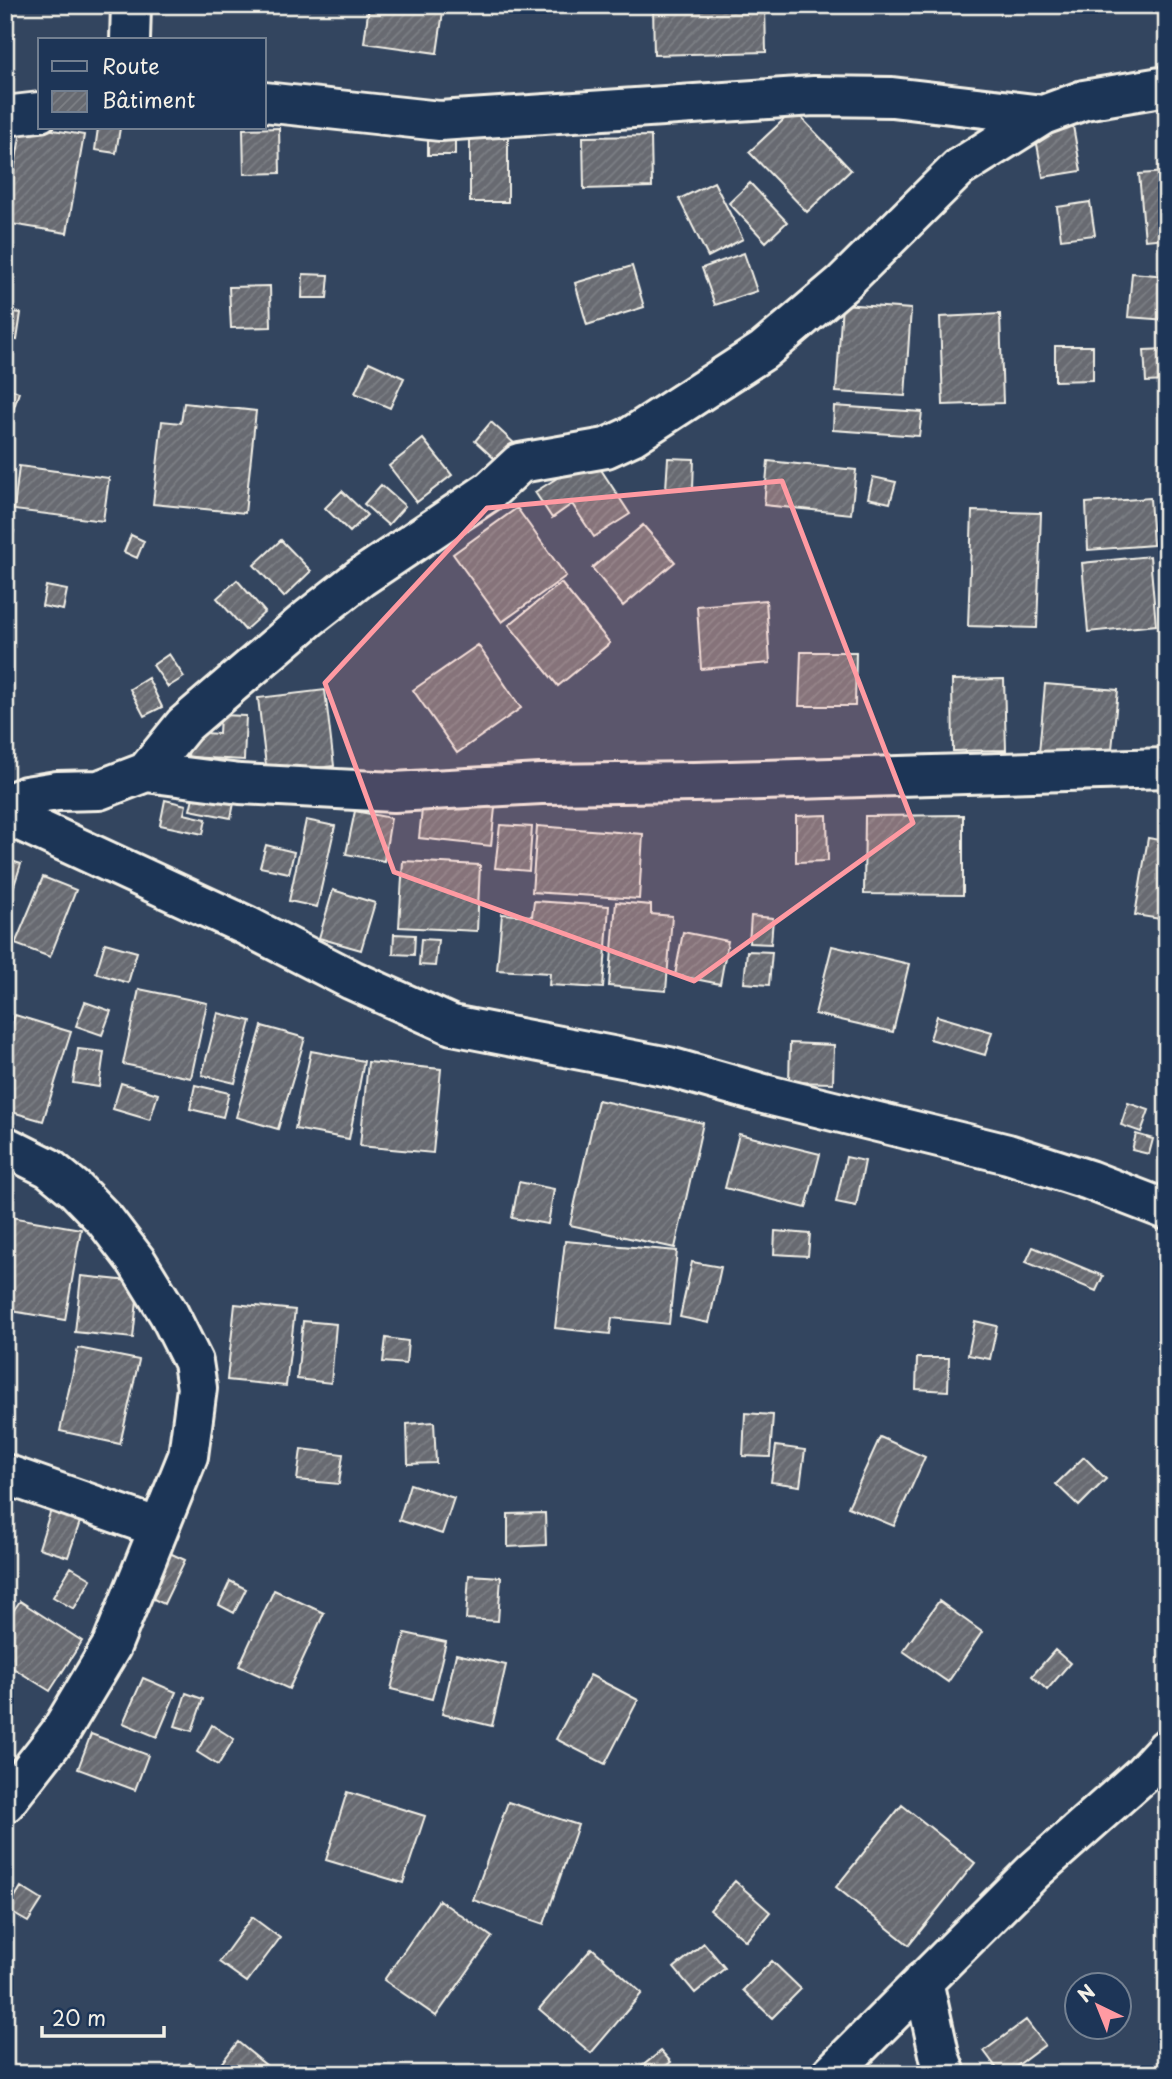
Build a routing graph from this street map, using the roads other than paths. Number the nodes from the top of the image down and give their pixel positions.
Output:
1 (131, 5) edge
2 (130, 38) edge
3 (1167, 86) edge
4 (266, 102) edge
5 (38, 112) edge
6 (1043, 115) junction
7 (5, 116) edge
8 (1167, 768) edge
9 (146, 772) junction
10 (5, 805) edge
11 (5, 814) edge
12 (5, 1146) edge
13 (1167, 1210) edge
14 (5, 1474) edge
15 (159, 1528) junction
16 (1167, 1748) edge
17 (5, 1803) edge
18 (923, 1981) junction
19 (831, 2074) edge
20 (946, 2074) edge

1 - 2 street
3 - 6 street
4 - 6 street
5 - 7 street
6 - 9 street
8 - 9 street
9 - 10 street
11 - 13 street
12 - 15 street
14 - 15 street
15 - 17 street
16 - 18 street
18 - 19 street
18 - 20 street

